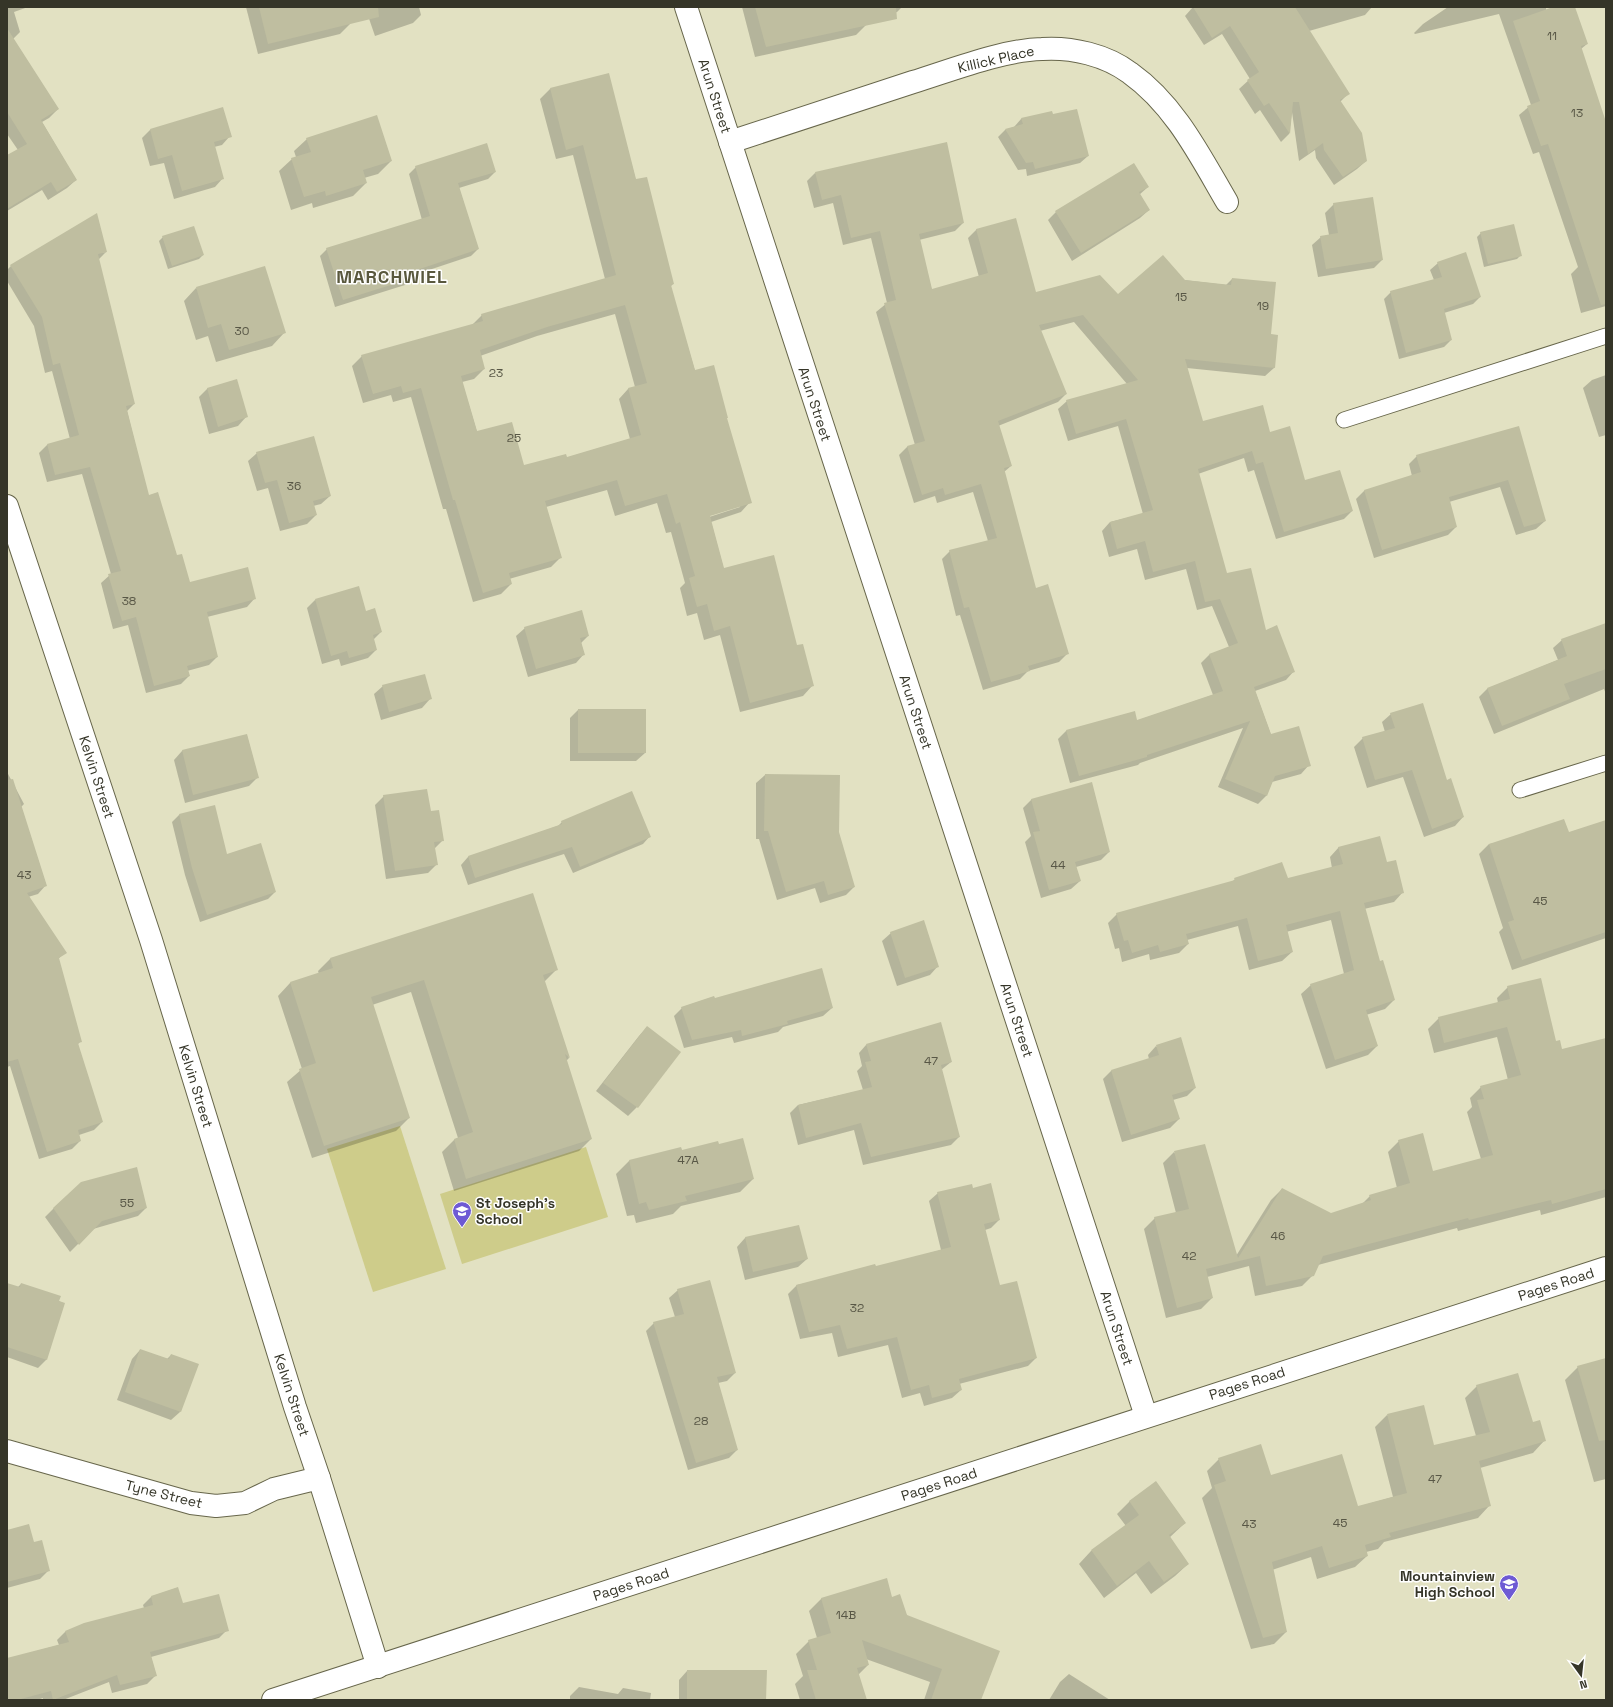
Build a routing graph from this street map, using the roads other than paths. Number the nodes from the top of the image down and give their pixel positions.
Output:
1 (686, 7) edge
2 (730, 142) junction
3 (1227, 202) dead end
4 (1606, 336) edge
5 (1344, 420) dead end
6 (7, 506) edge
7 (1606, 763) edge
8 (1520, 790) dead end
9 (1606, 1268) edge
10 (1146, 1416) junction
11 (7, 1451) edge
12 (320, 1478) junction
13 (378, 1667) junction
14 (273, 1700) edge

1 - 2 street, Arun Street
2 - 3 street, Killick Place
2 - 10 street, Arun Street
4 - 5 lane
6 - 12 street, Kelvin Street
7 - 8 lane
9 - 10 street, Pages Road
10 - 13 street, Pages Road
11 - 12 street, Tyne Street
12 - 13 street, Kelvin Street
13 - 14 street, Pages Road

